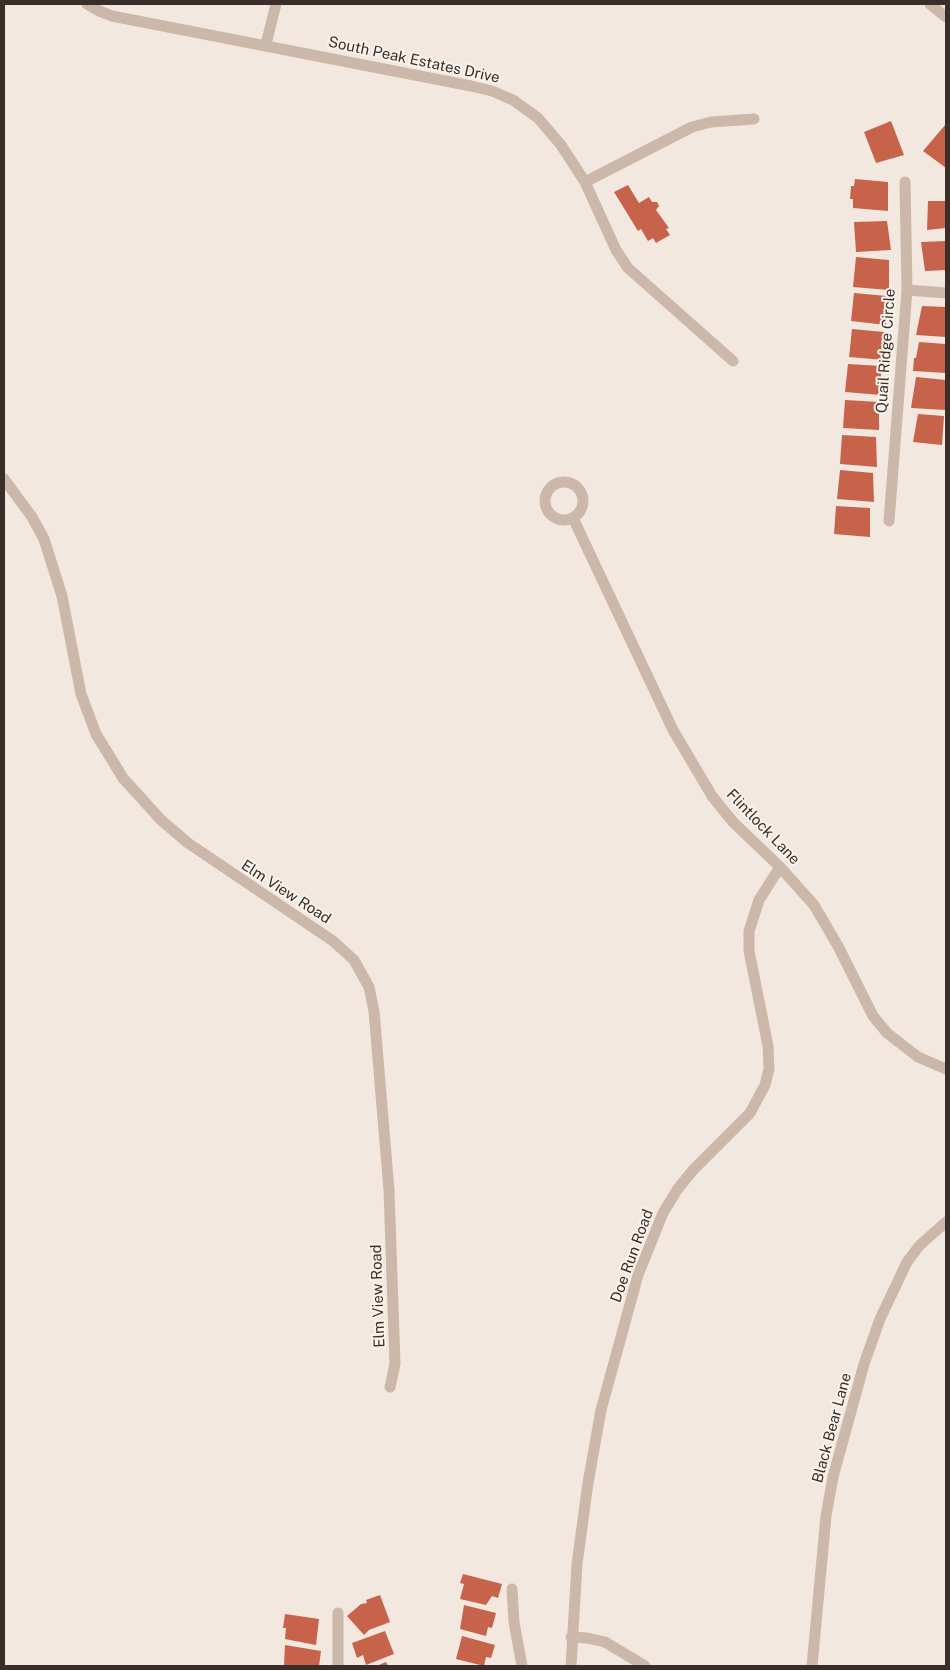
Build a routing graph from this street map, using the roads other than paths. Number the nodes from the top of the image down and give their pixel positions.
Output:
1 (87, 4) edge
2 (276, 4) edge
3 (930, 4) edge
4 (946, 17) edge
5 (266, 44) junction
6 (754, 119) dead end
7 (585, 182) junction
8 (905, 182) dead end
9 (906, 290) junction
10 (946, 293) edge
11 (733, 362) dead end
12 (4, 479) edge
13 (8, 492) edge
14 (573, 518) dead end
15 (889, 521) dead end
16 (780, 867) junction
17 (946, 1069) edge
18 (946, 1222) edge
19 (390, 1387) dead end
20 (512, 1589) dead end
21 (338, 1614) dead end
22 (571, 1637) junction
23 (338, 1666) edge
24 (522, 1666) edge
25 (571, 1666) edge
26 (645, 1666) edge
27 (812, 1666) edge

1 - 5 street, South Peak Estates Drive
2 - 5 street
3 - 4 street
5 - 7 street, South Peak Estates Drive
6 - 7 street
7 - 11 street, South Peak Estates Drive
8 - 9 street, Quail Ridge Circle
9 - 10 street
9 - 15 street, Quail Ridge Circle
12 - 13 street, Elm View Road
13 - 19 street, Elm View Road
14 - 16 street, Flintlock Lane
16 - 17 street, Flintlock Lane
16 - 22 street, Doe Run Road
18 - 27 street, Black Bear Lane
20 - 24 street
21 - 23 street
22 - 25 street, Doe Run Road
22 - 26 street

